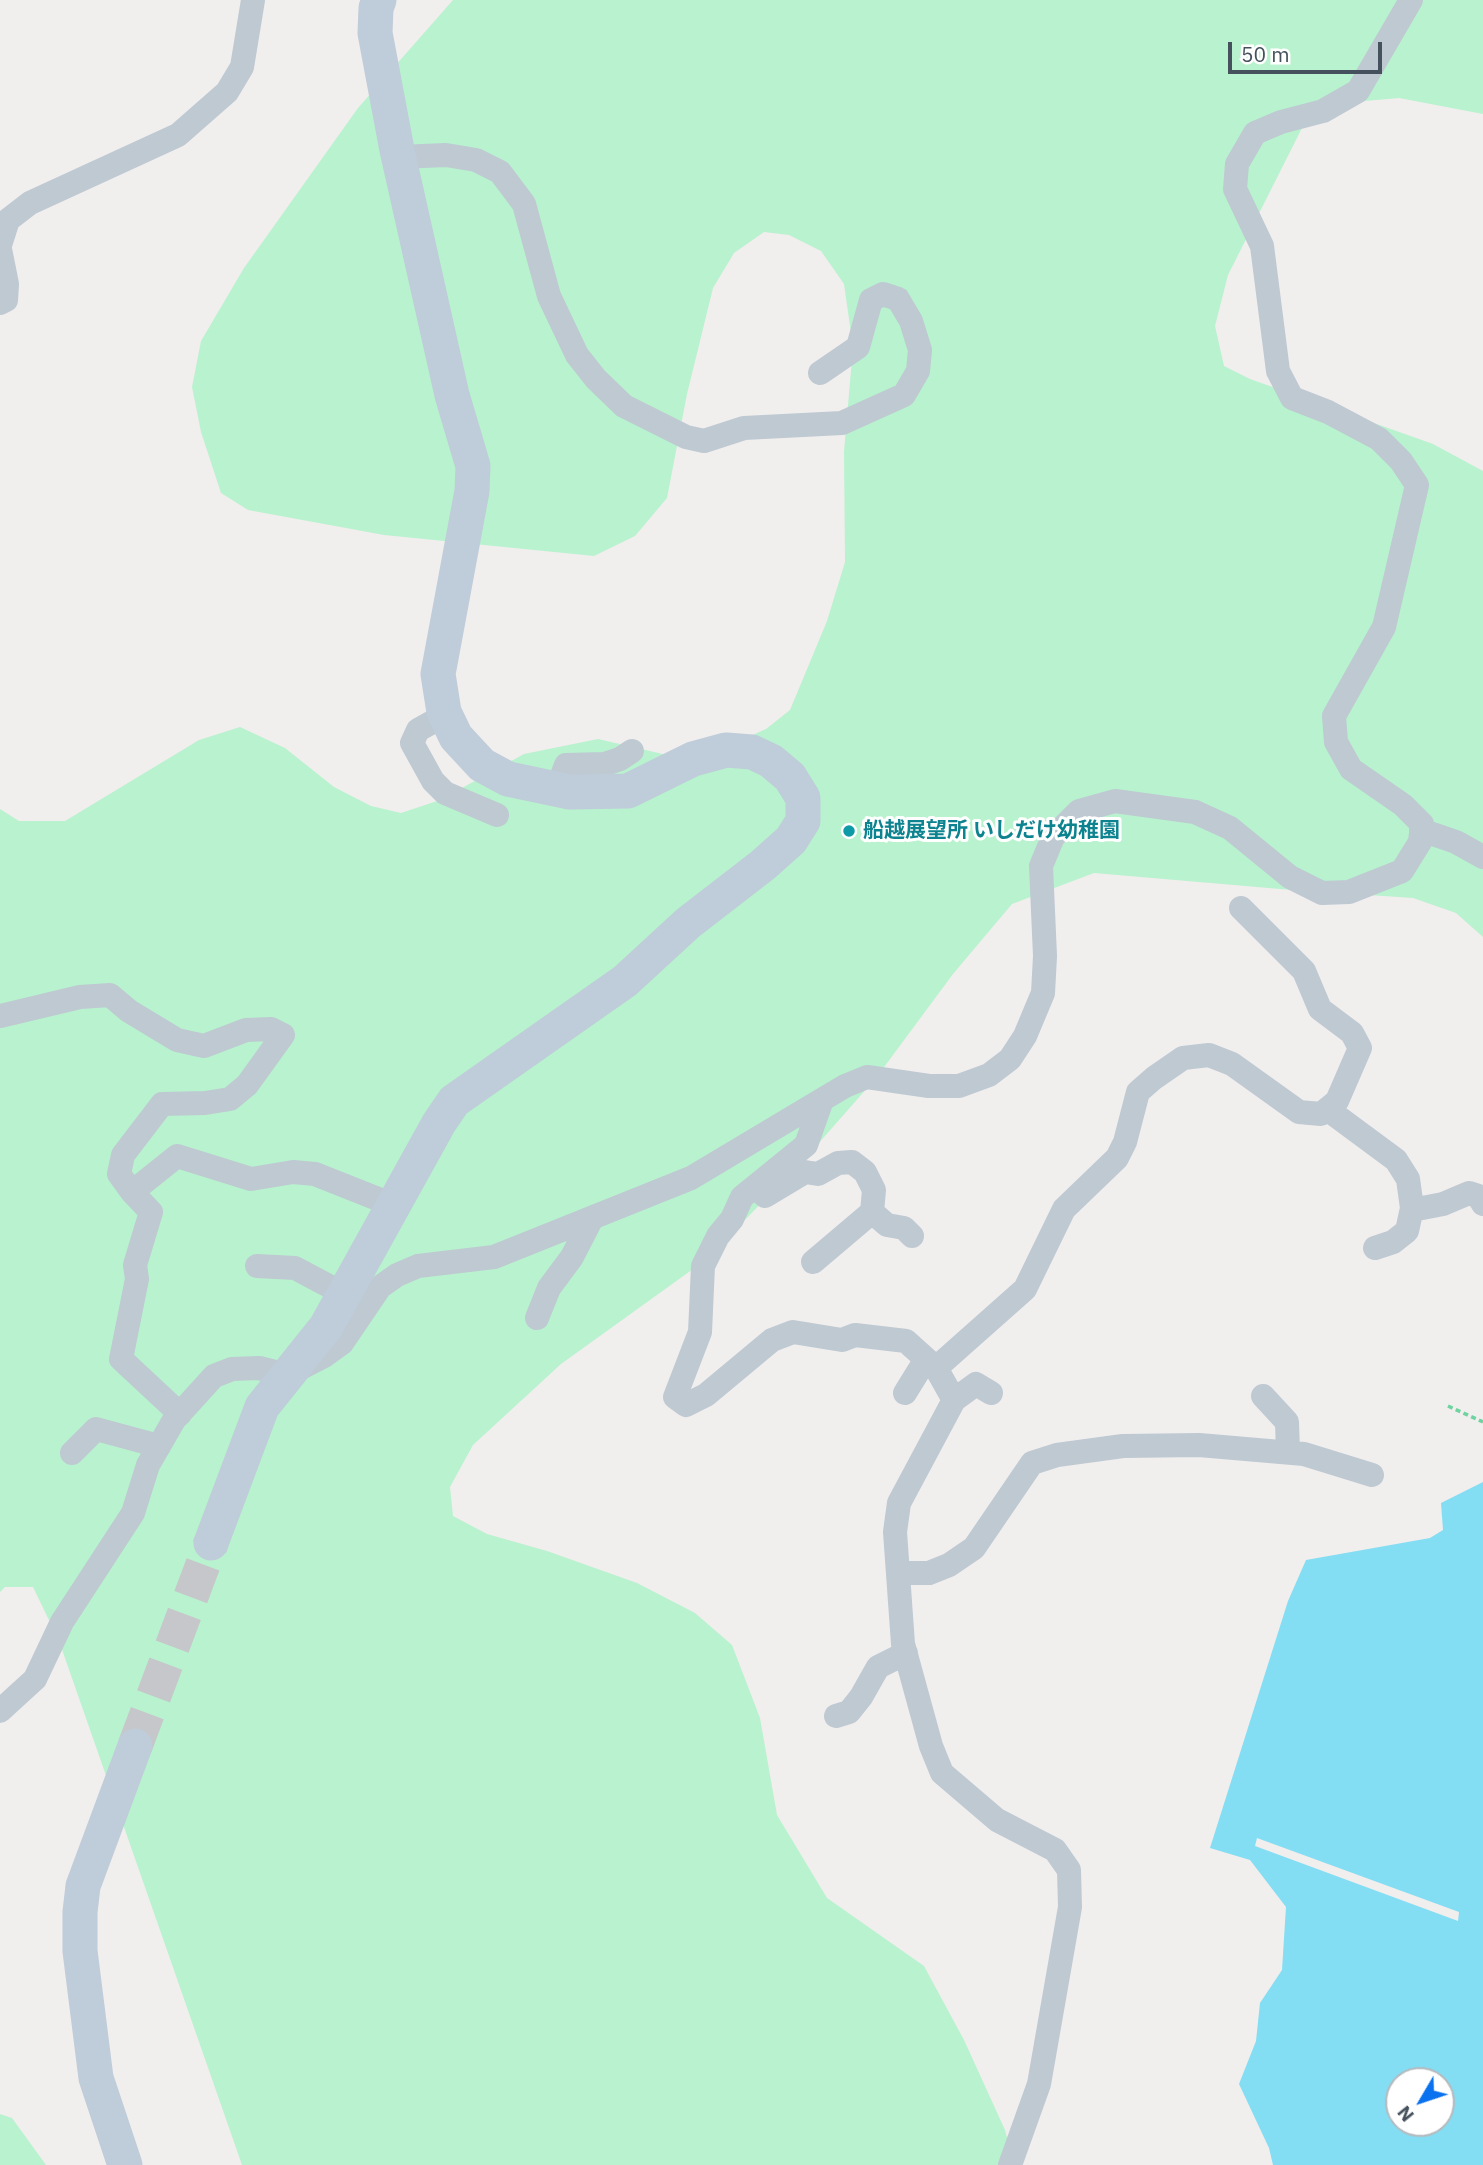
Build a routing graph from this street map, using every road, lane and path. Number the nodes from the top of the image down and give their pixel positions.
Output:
1 (253, 0) edge
2 (379, 0) edge
3 (1411, 0) edge
4 (398, 157) junction
5 (0, 247) edge
6 (0, 303) edge
7 (820, 373) dead end
8 (445, 715) junction
9 (632, 751) dead end
10 (557, 789) junction
11 (497, 816) dead end
12 (1421, 830) junction
13 (1483, 857) edge
14 (1241, 908) dead end
15 (0, 1016) edge
16 (822, 1100) junction
17 (1327, 1109) junction
18 (756, 1185) junction
19 (132, 1192) junction
20 (1483, 1204) edge
21 (393, 1205) junction
22 (1412, 1210) junction
23 (872, 1212) junction
24 (592, 1218) junction
25 (912, 1236) dead end
26 (1375, 1248) dead end
27 (813, 1262) dead end
28 (257, 1266) dead end
29 (344, 1294) junction
30 (537, 1318) dead end
31 (931, 1364) junction
32 (286, 1375) junction
33 (905, 1393) dead end
34 (991, 1393) dead end
35 (1264, 1396) dead end
36 (954, 1400) junction
37 (1448, 1406) dead end
38 (180, 1414) junction
39 (1483, 1422) edge
40 (159, 1446) junction
41 (1288, 1452) junction
42 (72, 1453) dead end
43 (1372, 1475) dead end
44 (211, 1543) tunnel mouth
45 (898, 1573) junction
46 (906, 1654) junction
47 (0, 1711) edge
48 (836, 1716) dead end
49 (135, 1746) tunnel mouth
50 (125, 2165) edge
51 (1010, 2165) edge

1 - 5 street
2 - 4 street
3 - 12 street
4 - 7 street
4 - 8 street
5 - 6 street
8 - 10 street
8 - 11 street
9 - 10 street
10 - 21 street
12 - 13 street
12 - 16 street
14 - 17 street
15 - 19 street
16 - 18 street
16 - 24 street
17 - 22 street
17 - 31 street
18 - 23 street
18 - 31 street
19 - 21 street
19 - 38 street
20 - 22 street
21 - 29 street
22 - 26 street
23 - 25 street
23 - 27 street
24 - 30 street
24 - 32 street
28 - 29 street
29 - 32 street
31 - 33 street
31 - 36 street
32 - 38 street
32 - 44 street
34 - 36 street
35 - 41 street
36 - 45 street
37 - 39 path
38 - 40 street
40 - 42 street
40 - 47 street
41 - 43 street
41 - 45 street
45 - 46 street
46 - 48 street
46 - 51 street
49 - 50 street

